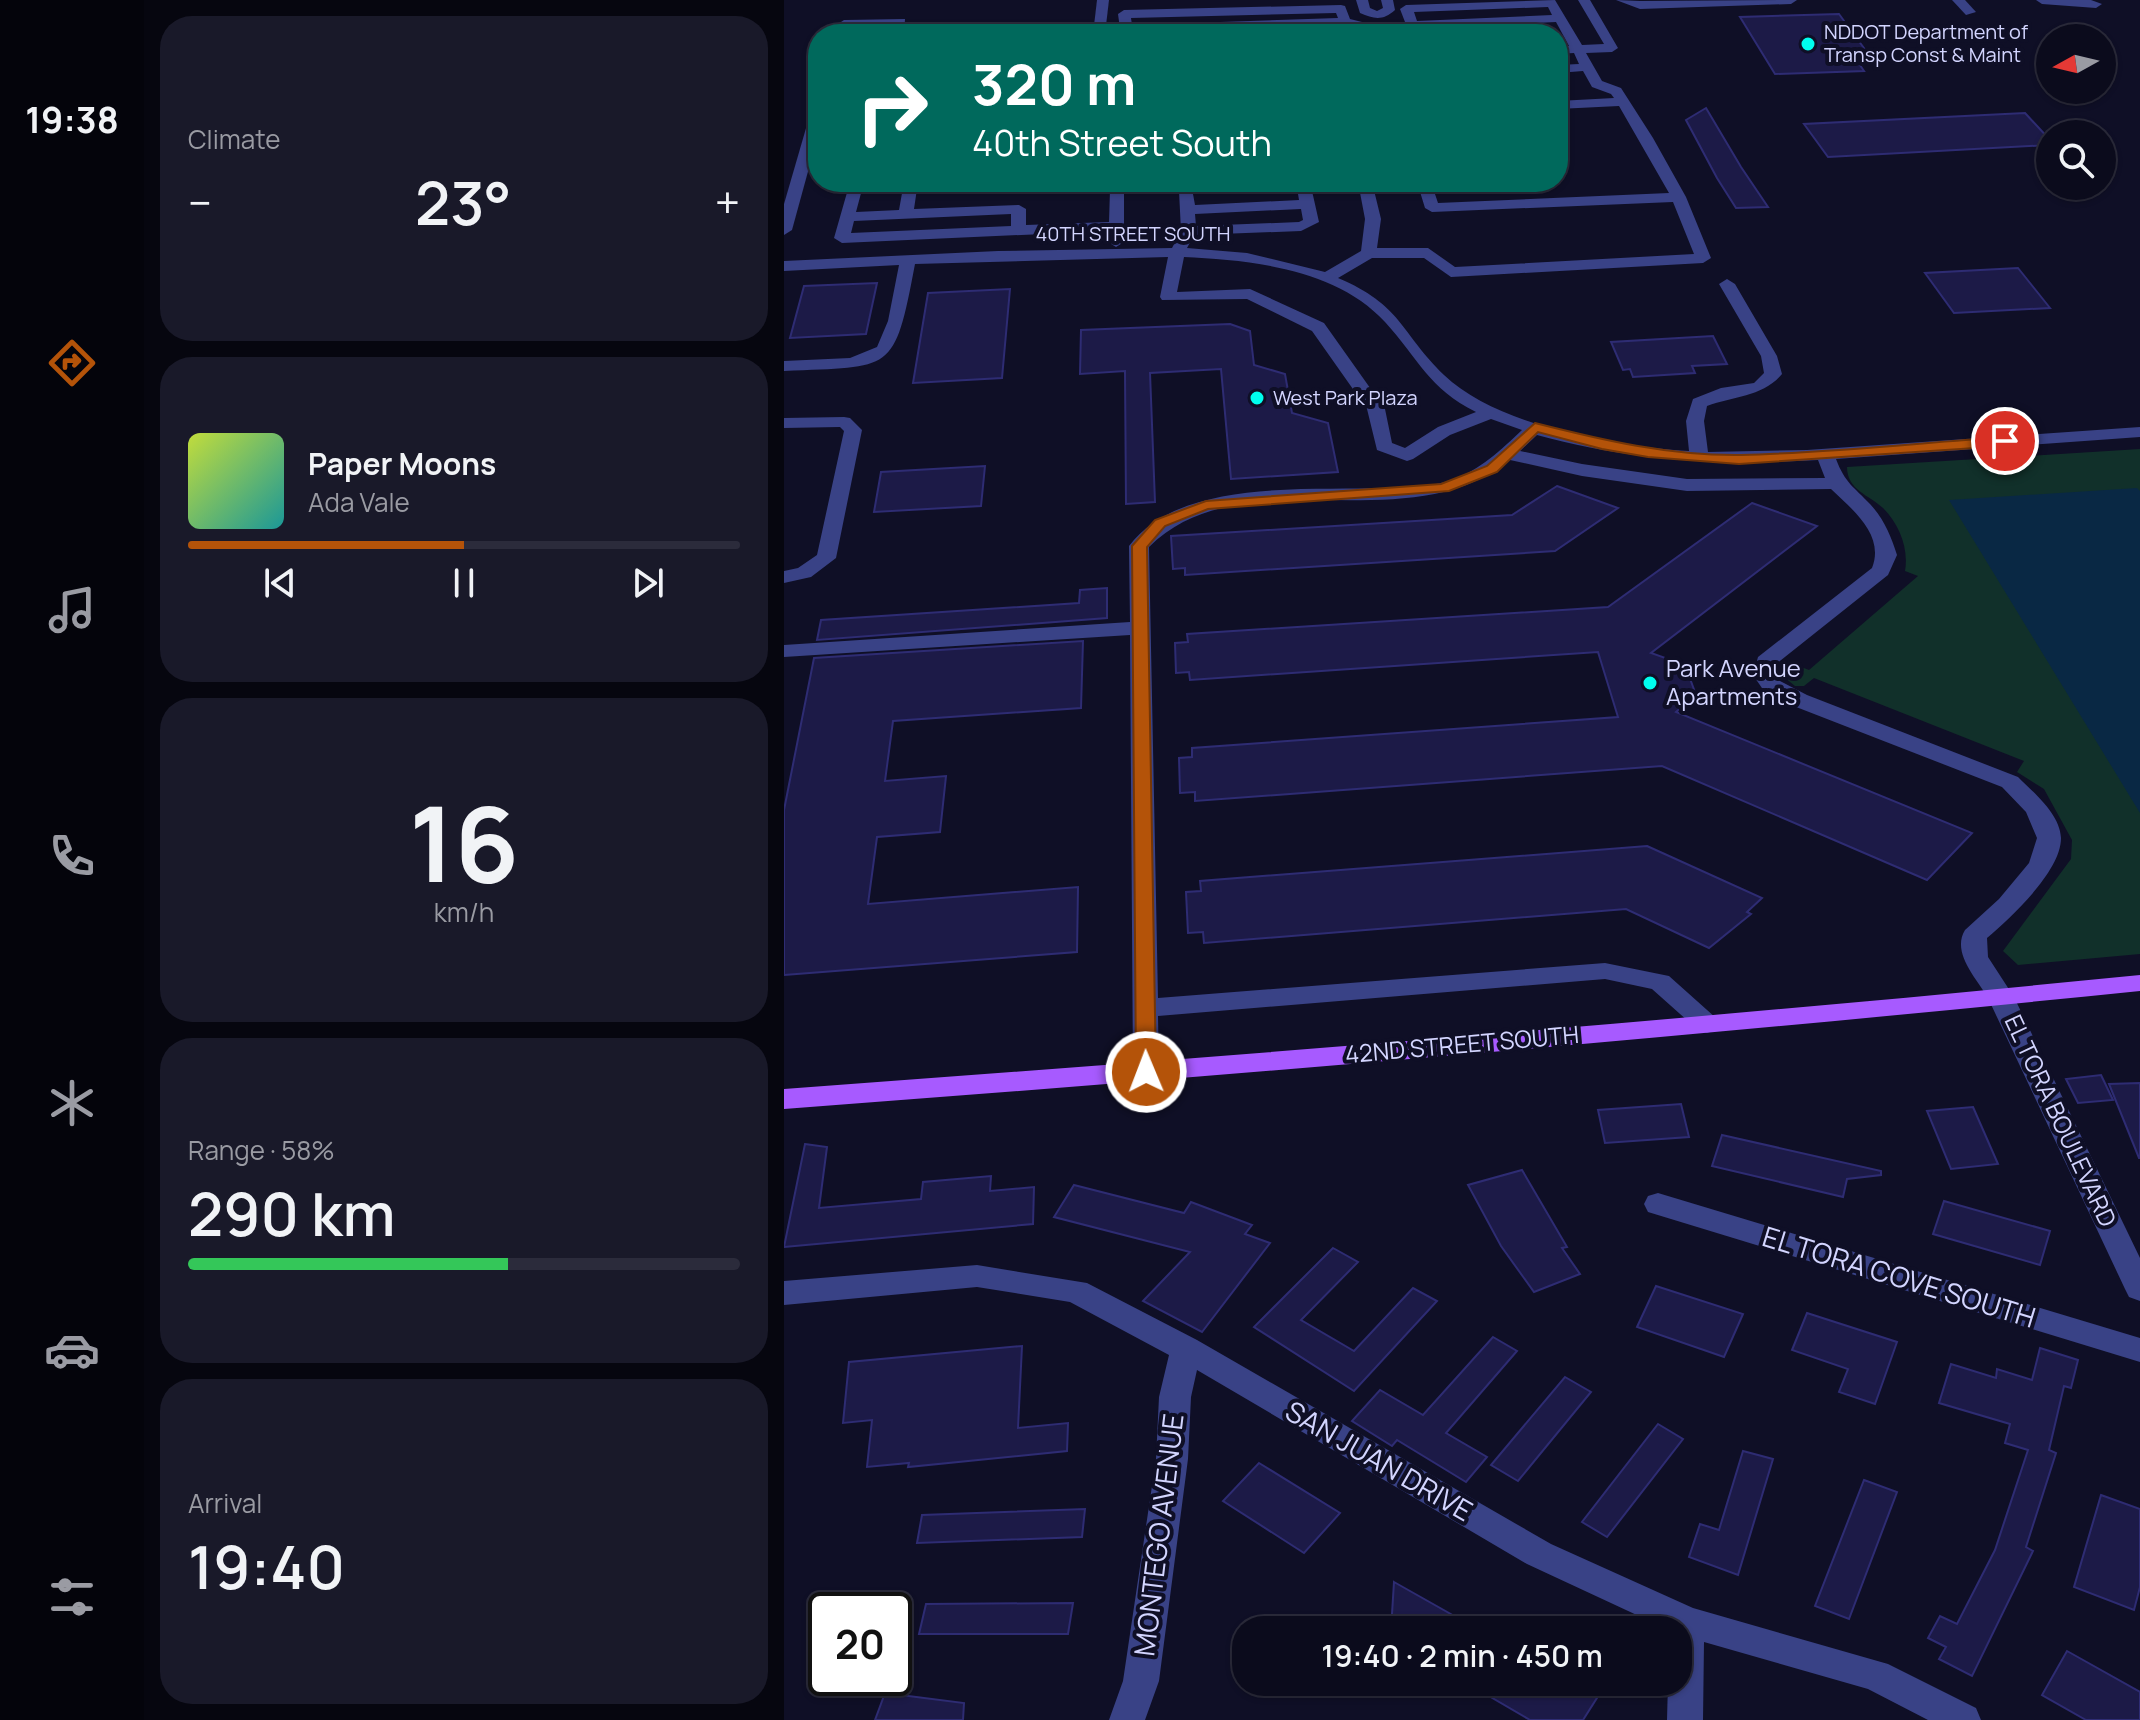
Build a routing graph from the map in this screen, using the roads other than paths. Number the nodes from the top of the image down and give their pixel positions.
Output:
1 (1103, 0) edge
2 (1362, 0) edge
3 (1387, 0) edge
4 (1584, 0) edge
5 (1622, 0) edge
6 (1791, 0) edge
7 (1958, 0) edge
8 (2042, 0) edge
9 (2096, 4) dead end
10 (1210, 6) edge
11 (850, 10) dead end
12 (1970, 12) dead end
13 (1560, 18) junction
14 (1345, 21) junction
15 (1378, 21) junction
16 (845, 24) edge
17 (1100, 24) edge
18 (1125, 24) edge
19 (1330, 24) edge
20 (1356, 24) edge
21 (1372, 24) edge
22 (1404, 24) edge
23 (1413, 24) edge
24 (1491, 24) edge
25 (1562, 24) edge
26 (1568, 39) edge
27 (1568, 50) edge
28 (1578, 50) junction
29 (1588, 67) junction
30 (1568, 68) edge
31 (1622, 102) junction
32 (1568, 105) edge
33 (808, 159) edge
34 (854, 192) edge
35 (909, 192) edge
36 (1117, 192) edge
37 (1186, 192) edge
38 (1305, 192) edge
39 (1367, 192) edge
40 (1427, 192) edge
41 (1679, 197) junction
42 (1307, 204) junction
43 (1188, 210) junction
44 (906, 214) junction
45 (848, 217) junction
46 (1116, 226) junction
47 (784, 230) edge
48 (1018, 230) junction
49 (1189, 231) junction
50 (1177, 252) junction
51 (1116, 253) junction
52 (1369, 253) junction
53 (908, 260) junction
54 (784, 266) edge
55 (1326, 278) junction
56 (1727, 284) dead end
57 (784, 366) edge
58 (1493, 412) junction
59 (784, 423) edge
60 (1535, 427) junction
61 (2140, 432) edge
62 (1507, 454) junction
63 (1825, 454) junction
64 (1699, 457) junction
65 (1836, 483) junction
66 (784, 577) edge
67 (1141, 628) junction
68 (784, 651) edge
69 (2140, 983) edge
70 (2001, 997) junction
71 (1145, 1008) junction
72 (1707, 1024) junction
73 (1146, 1072) junction
74 (784, 1099) edge
75 (1658, 1204) dead end
76 (2140, 1289) edge
77 (784, 1293) edge
78 (1186, 1349) junction
79 (2140, 1350) edge
80 (1674, 1616) edge
81 (1692, 1623) edge
82 (1685, 1696) edge
83 (1127, 1720) edge
84 (1685, 1720) edge
85 (1963, 1720) edge

1 - 17 street
2 - 15 street
3 - 15 street
4 - 28 street
5 - 6 street
7 - 12 street
8 - 9 street
10 - 14 street
10 - 18 street
11 - 16 street
13 - 23 street
13 - 24 street
13 - 25 street
14 - 19 street
14 - 20 street
15 - 21 street
15 - 22 street
26 - 28 street
27 - 28 street
28 - 29 street
29 - 30 street
29 - 31 street
31 - 32 street
31 - 41 street
33 - 47 street
34 - 45 street
35 - 44 street
36 - 46 street
37 - 43 street
38 - 42 street
39 - 52 street
40 - 41 street
41 - 52 street
42 - 43 street
42 - 49 street
43 - 49 street
44 - 45 street
44 - 48 street
45 - 48 street
46 - 48 street
46 - 51 street
49 - 50 street
50 - 51 street, 40TH STREET SOUTH
50 - 55 street, 40TH STREET SOUTH
50 - 58 street
51 - 53 street, 40TH STREET SOUTH
52 - 55 street
53 - 54 street, 40TH STREET SOUTH
53 - 57 street
55 - 58 street, 40TH STREET SOUTH
56 - 64 street
58 - 60 street, 40TH STREET SOUTH
59 - 66 street
60 - 62 street
60 - 64 street, 40TH STREET SOUTH
61 - 63 street, 40TH STREET SOUTH
62 - 65 street
62 - 67 street
63 - 64 street, 40TH STREET SOUTH
63 - 65 street
65 - 70 street, EL TORA BOULEVARD
67 - 68 street
67 - 71 street
69 - 70 main road, 42ND STREET SOUTH
70 - 72 main road, 42ND STREET SOUTH
70 - 76 street, EL TORA BOULEVARD
71 - 72 street
71 - 73 street
72 - 73 main road, 42ND STREET SOUTH
73 - 74 main road, 42ND STREET SOUTH
75 - 79 street, EL TORA COVE SOUTH
77 - 78 street, SAN JUAN DRIVE
78 - 80 street, SAN JUAN DRIVE
78 - 83 street, MONTEGO AVENUE
81 - 85 street, SAN JUAN DRIVE
82 - 84 street

